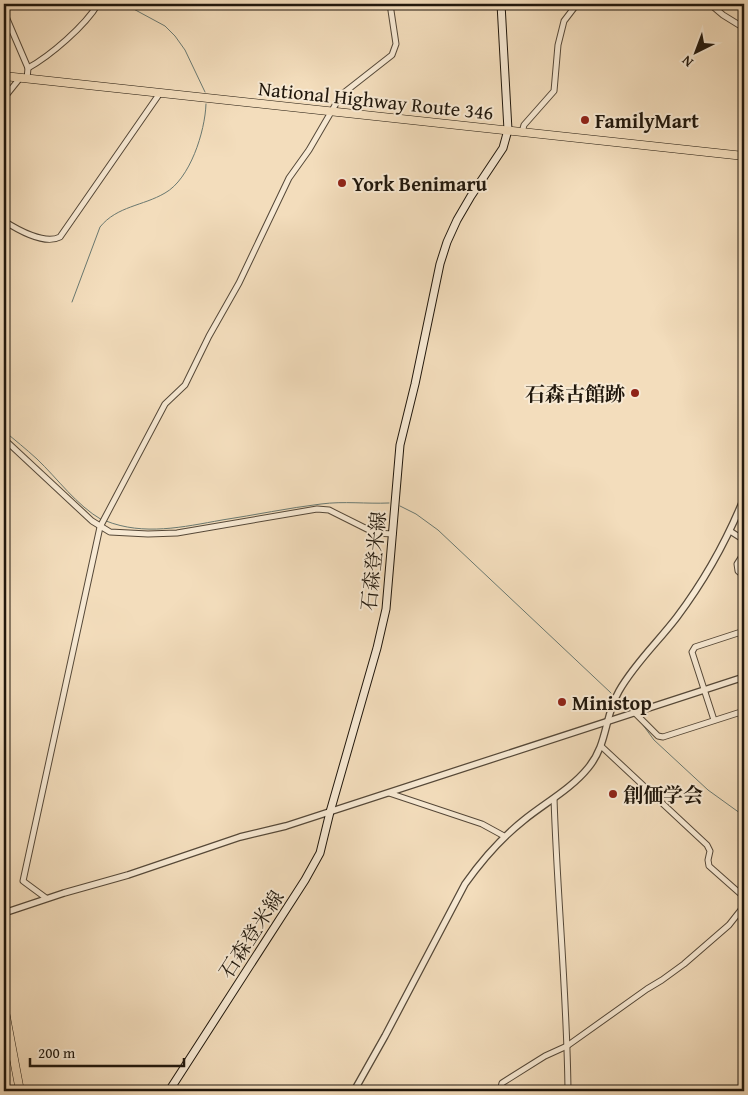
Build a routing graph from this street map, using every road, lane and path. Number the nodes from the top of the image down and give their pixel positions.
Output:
1 (98, 4) edge
2 (390, 4) edge
3 (501, 4) edge
4 (577, 4) edge
5 (710, 4) edge
6 (4, 12) edge
7 (744, 28) edge
8 (28, 68) junction
9 (4, 76) edge
10 (23, 78) junction
11 (160, 93) junction
12 (4, 98) edge
13 (333, 111) junction
14 (508, 130) junction
15 (522, 132) junction
16 (744, 156) edge
17 (4, 221) edge
18 (4, 439) edge
19 (744, 498) edge
20 (101, 525) junction
21 (730, 530) junction
22 (393, 534) junction
23 (744, 540) edge
24 (744, 554) edge
25 (744, 576) edge
26 (744, 631) edge
27 (744, 677) edge
28 (704, 689) junction
29 (744, 711) edge
30 (635, 713) junction
31 (714, 720) junction
32 (607, 722) junction
33 (602, 747) junction
34 (389, 792) junction
35 (554, 798) junction
36 (330, 812) junction
37 (504, 836) junction
38 (744, 897) edge
39 (46, 898) junction
40 (744, 906) edge
41 (4, 913) edge
42 (4, 1006) edge
43 (567, 1046) junction
44 (20, 1091) edge
45 (169, 1091) edge
46 (354, 1091) edge
47 (500, 1091) edge
48 (568, 1091) edge

1 - 8 street
2 - 13 street
3 - 14 main road, 石森登米線
4 - 15 street
5 - 7 street
6 - 8 street
8 - 10 street
9 - 10 main road, National Highway Route 346
10 - 11 main road, National Highway Route 346
10 - 12 street
11 - 13 main road, National Highway Route 346
11 - 17 street
13 - 14 main road, National Highway Route 346
13 - 20 street
14 - 15 main road, National Highway Route 346
14 - 22 main road, 石森登米線
15 - 16 main road, National Highway Route 346
18 - 20 street
19 - 21 street
20 - 22 street
20 - 39 street
21 - 23 street
21 - 32 street
22 - 36 main road, 石森登米線
24 - 25 street
26 - 28 street
27 - 28 street
28 - 30 street
28 - 31 street
29 - 31 street
30 - 31 street
30 - 32 street
32 - 33 street
32 - 34 street
33 - 35 street
33 - 38 street
34 - 36 street
34 - 37 street
35 - 37 street
35 - 43 street
36 - 39 street
36 - 45 main road, 石森登米線
37 - 46 street
39 - 41 street
40 - 43 street
42 - 44 main road
43 - 47 street
43 - 48 street

